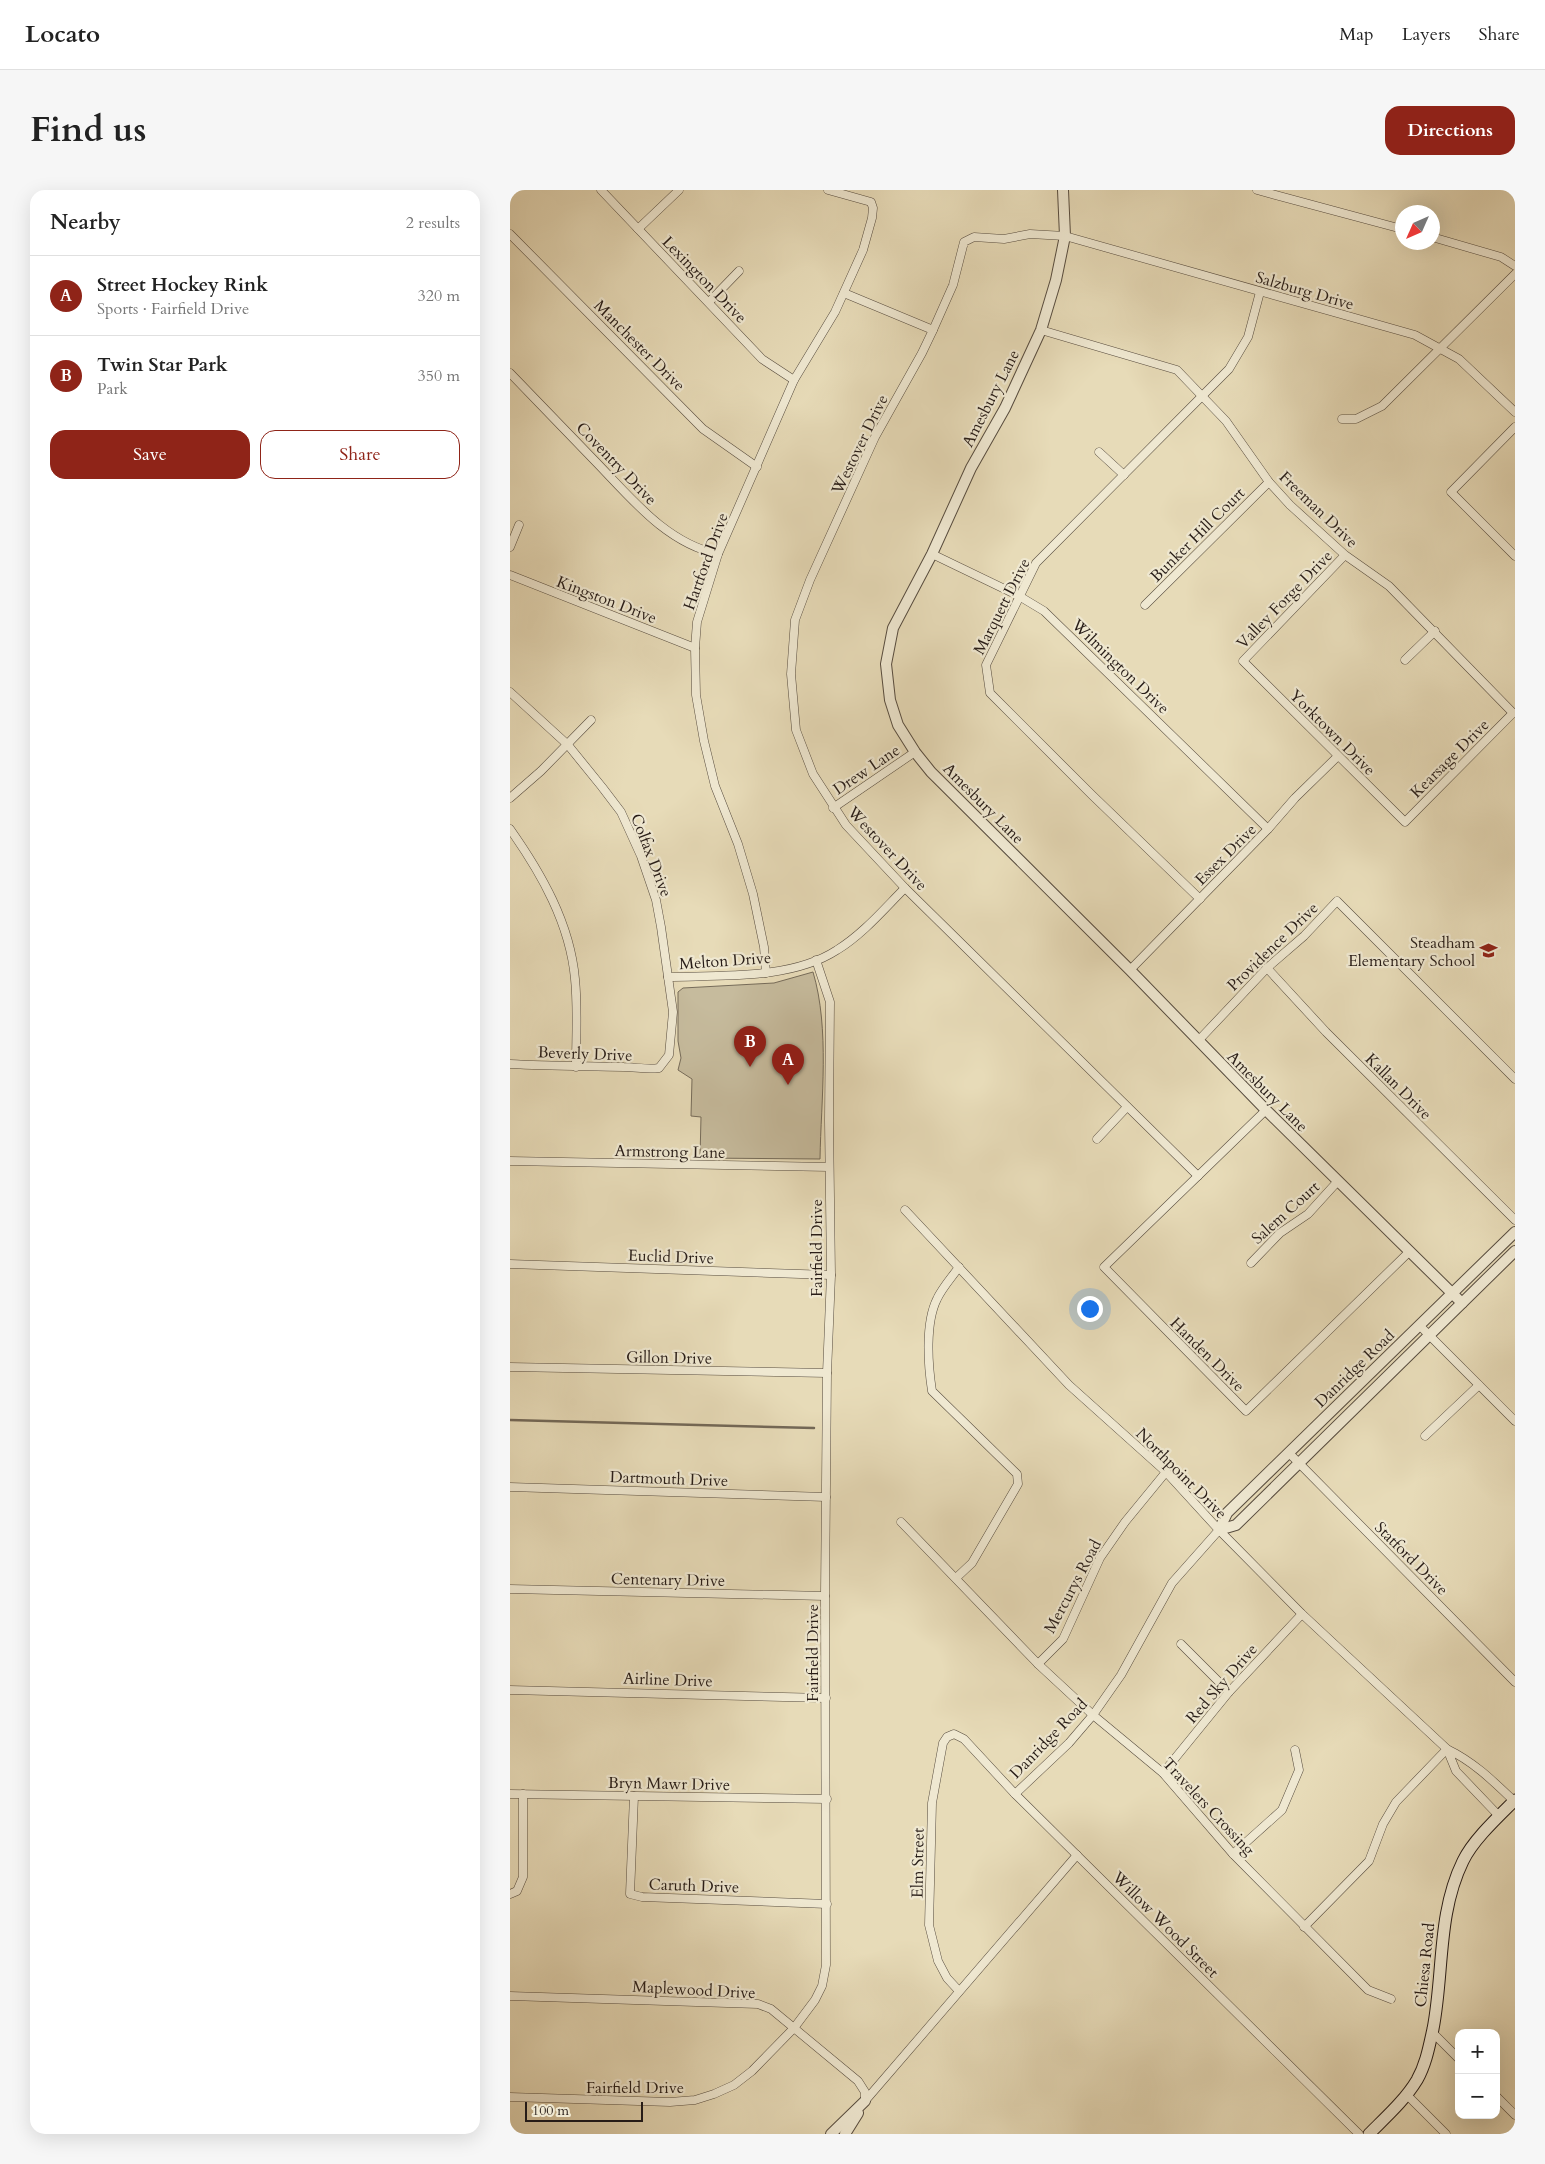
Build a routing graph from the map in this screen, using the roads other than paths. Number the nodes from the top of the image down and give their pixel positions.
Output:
1 (601, 190) edge
2 (679, 190) edge
3 (828, 190) edge
4 (1063, 190) edge
5 (1257, 190) edge
6 (1395, 227) edge
7 (638, 229) junction
8 (510, 234) edge
9 (1065, 236) junction
10 (1440, 240) edge
11 (1515, 266) edge
12 (739, 271) dead end
13 (1515, 274) edge
14 (1260, 292) junction
15 (844, 293) junction
16 (709, 302) junction
17 (933, 330) junction
18 (1041, 330) junction
19 (1442, 348) junction
20 (510, 373) edge
21 (794, 380) junction
22 (1203, 396) junction
23 (1515, 412) edge
24 (1342, 419) dead end
25 (1515, 427) edge
26 (1099, 452) dead end
27 (757, 467) junction
28 (1124, 476) junction
29 (1269, 482) junction
30 (519, 525) dead end
31 (510, 546) edge
32 (718, 554) junction
33 (932, 554) junction
34 (1345, 555) junction
35 (1515, 556) edge
36 (510, 575) edge
37 (1018, 596) junction
38 (1146, 605) dead end
39 (1435, 631) junction
40 (695, 648) junction
41 (1405, 660) dead end
42 (1243, 661) joint
43 (510, 692) edge
44 (1513, 713) joint
45 (592, 720) dead end
46 (568, 744) junction
47 (915, 752) junction
48 (1338, 756) junction
49 (510, 798) edge
50 (833, 808) junction
51 (1405, 822) joint
52 (510, 829) edge
53 (1268, 829) junction
54 (905, 888) junction
55 (1200, 899) junction
56 (816, 960) junction
57 (1267, 968) junction
58 (1130, 970) junction
59 (766, 973) junction
60 (668, 977) junction
61 (1198, 1041) junction
62 (510, 1064) edge
63 (576, 1067) junction
64 (659, 1068) joint
65 (1515, 1079) edge
66 (1128, 1106) junction
67 (1266, 1110) junction
68 (1097, 1139) dead end
69 (510, 1162) edge
70 (829, 1167) junction
71 (1198, 1176) junction
72 (1338, 1181) junction
73 (905, 1210) dead end
74 (1515, 1220) edge
75 (1515, 1232) edge
76 (1410, 1251) junction
77 (1515, 1251) edge
78 (1250, 1263) dead end
79 (510, 1264) edge
80 (959, 1267) junction
81 (831, 1275) junction
82 (1452, 1294) junction
83 (1462, 1303) junction
84 (1420, 1326) junction
85 (1429, 1335) junction
86 (510, 1367) edge
87 (828, 1373) junction
88 (1479, 1385) junction
89 (1515, 1421) edge
90 (1425, 1436) dead end
91 (1289, 1453) junction
92 (1299, 1462) junction
93 (1166, 1472) junction
94 (510, 1487) edge
95 (826, 1497) junction
96 (901, 1522) dead end
97 (1219, 1530) junction
98 (956, 1578) junction
99 (510, 1589) edge
100 (825, 1596) junction
101 (1302, 1614) junction
102 (1181, 1644) dead end
103 (1038, 1664) junction
104 (1515, 1682) edge
105 (510, 1690) edge
106 (1229, 1692) junction
107 (826, 1698) junction
108 (1093, 1715) junction
109 (954, 1734) joint
110 (1447, 1749) junction
111 (1295, 1750) dead end
112 (1163, 1773) junction
113 (510, 1794) edge
114 (523, 1794) junction
115 (1015, 1794) junction
116 (634, 1796) junction
117 (827, 1799) junction
118 (1515, 1801) edge
119 (1499, 1816) junction
120 (1234, 1854) junction
121 (1077, 1855) junction
122 (510, 1894) edge
123 (827, 1904) junction
124 (1304, 1926) junction
125 (959, 1992) junction
126 (510, 1996) edge
127 (1391, 1999) dead end
128 (794, 2028) junction
129 (1432, 2032) junction
130 (1455, 2055) edge
131 (1407, 2095) junction
132 (510, 2097) edge
133 (1500, 2100) edge
134 (865, 2101) junction
135 (1515, 2115) edge
136 (831, 2134) edge
137 (845, 2134) edge
138 (1359, 2134) edge
139 (1369, 2134) edge
140 (1446, 2134) edge

1 - 7 street, Lexington Drive
2 - 7 street
3 - 15 street, Hartford Drive
4 - 9 street, Amesbury Lane
5 - 6 street
7 - 16 street, Lexington Drive
8 - 27 street, Manchester Drive
9 - 14 street, Salzburg Drive
9 - 17 street, Westover Drive
9 - 18 street, Amesbury Lane
10 - 11 street
12 - 16 street
13 - 19 street
14 - 19 street, Salzburg Drive
14 - 22 street, Marquett Drive
15 - 17 street
15 - 21 street, Hartford Drive
16 - 21 street, Lexington Drive
17 - 50 street, Westover Drive
18 - 22 street, Freeman Drive
18 - 33 street, Amesbury Lane
19 - 23 street, Salzburg Drive
19 - 24 street
20 - 32 street, Coventry Drive
21 - 27 street, Hartford Drive
22 - 28 street, Marquett Drive
22 - 29 street, Freeman Drive
25 - 35 street
26 - 28 street
27 - 32 street, Hartford Drive
28 - 37 street, Marquett Drive
29 - 34 street, Freeman Drive
29 - 38 street, Bunker Hill Court
30 - 31 street
32 - 40 street, Hartford Drive
33 - 37 street, Wilmington Drive
33 - 47 street, Amesbury Lane
34 - 39 street, Freeman Drive
34 - 42 street, Valley Forge Drive
36 - 40 street, Kingston Drive
37 - 53 street, Wilmington Drive
37 - 55 street, Marquett Drive
39 - 41 street
39 - 44 street, Freeman Drive
40 - 59 street, Hartford Drive
42 - 48 street, Yorktown Drive
43 - 46 street, Colfax Drive
44 - 51 street, Kearsage Drive
45 - 46 street
46 - 49 street
46 - 60 street, Colfax Drive
47 - 50 street, Drew Lane
47 - 58 street, Amesbury Lane
48 - 51 street, Yorktown Drive
48 - 53 street, Essex Drive
50 - 54 street, Westover Drive
52 - 63 street
53 - 55 street, Essex Drive
54 - 56 street, Melton Drive
54 - 66 street, Westover Drive
55 - 58 street, Essex Drive
56 - 59 street, Melton Drive
56 - 70 street, Fairfield Drive
57 - 61 street, Providence Drive
57 - 65 street, Providence Drive
57 - 74 street, Kallan Drive
58 - 61 street, Amesbury Lane
59 - 60 street, Melton Drive
60 - 64 street, Colfax Drive
61 - 67 street, Amesbury Lane
62 - 63 street, Beverly Drive
63 - 64 street, Beverly Drive
66 - 68 street
66 - 71 street, Westover Drive
67 - 71 street
67 - 72 street, Amesbury Lane
69 - 70 street, Armstrong Lane
70 - 81 street, Fairfield Drive
71 - 76 street, Handen Drive
72 - 76 street, Amesbury Lane
72 - 78 street, Salem Court
73 - 80 street, Northpoint Drive
75 - 82 street, Danridge Road
76 - 82 street, Amesbury Lane
77 - 83 street, Danridge Road
79 - 81 street, Euclid Drive
80 - 93 street, Northpoint Drive
80 - 98 street
81 - 87 street, Fairfield Drive
82 - 83 street, Amesbury Lane
82 - 84 street, Danridge Road
83 - 85 street, Danridge Road
84 - 85 street
84 - 91 street, Danridge Road
85 - 88 street
85 - 92 street, Danridge Road
86 - 87 street, Gillon Drive
87 - 95 street, Fairfield Drive
88 - 89 street
88 - 90 street
91 - 92 street, Statford Drive
91 - 97 street, Danridge Road
92 - 97 street, Danridge Road
92 - 104 street, Statford Drive
93 - 97 street, Northpoint Drive
93 - 103 street, Mercurys Road
94 - 95 street, Dartmouth Drive
95 - 100 street, Fairfield Drive
96 - 98 street, Travelers Crossing
97 - 101 street, Northpoint Drive
97 - 108 street, Danridge Road
98 - 103 street, Travelers Crossing
99 - 100 street, Centenary Drive
100 - 107 street, Fairfield Drive
101 - 106 street, Red Sky Drive
101 - 110 street, Northpoint Drive
102 - 106 street
103 - 108 street, Travelers Crossing
105 - 107 street, Airline Drive
106 - 112 street, Red Sky Drive
107 - 117 street, Fairfield Drive
108 - 112 street, Travelers Crossing
108 - 115 street, Danridge Road
109 - 115 street, Willow Wood Street
109 - 125 street, Elm Street
110 - 118 street, Northpoint Drive
110 - 119 street, Northpoint Drive
110 - 124 street
111 - 120 street
112 - 120 street, Travelers Crossing
113 - 114 street, Bryn Mawr Drive
114 - 116 street, Bryn Mawr Drive
114 - 122 street
115 - 121 street, Willow Wood Street
116 - 117 street, Bryn Mawr Drive
116 - 123 street, Caruth Drive
117 - 123 street, Fairfield Drive
118 - 119 main road, Chiesa Road
119 - 129 main road, Chiesa Road
120 - 124 street, Travelers Crossing
121 - 125 street
121 - 138 street, Willow Wood Street
123 - 128 street, Fairfield Drive
124 - 127 street, Travelers Crossing
125 - 134 street
126 - 128 street, Maplewood Drive
128 - 132 street, Fairfield Drive
128 - 134 street, Maplewood Drive
129 - 130 street
129 - 131 main road, Chiesa Road
131 - 139 main road, Chiesa Road
131 - 140 street
133 - 135 street
134 - 136 street
134 - 137 street

